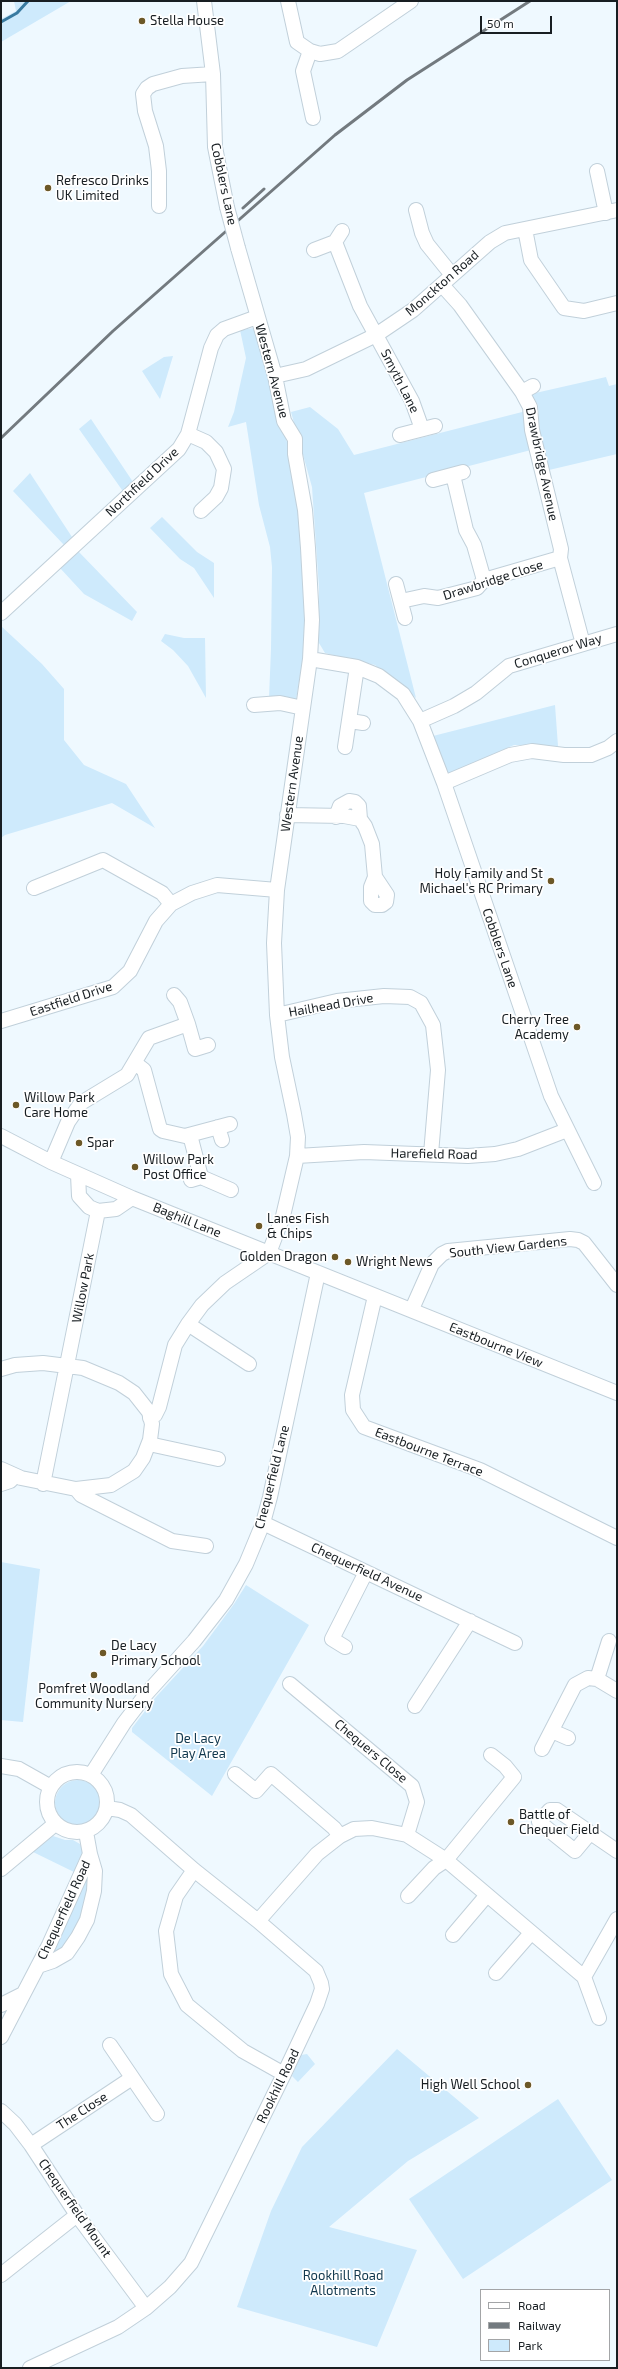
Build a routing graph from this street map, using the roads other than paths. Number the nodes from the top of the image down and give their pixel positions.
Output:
1 (204, 1) edge
2 (288, 1) edge
3 (411, 1) edge
4 (310, 51) junction
5 (213, 74) junction
6 (313, 118) dead end
7 (597, 172) dead end
8 (159, 206) dead end
9 (416, 210) dead end
10 (611, 212) edge
11 (525, 228) junction
12 (314, 250) dead end
13 (447, 280) junction
14 (617, 303) edge
15 (257, 317) junction
16 (376, 335) junction
17 (275, 376) junction
18 (188, 434) junction
19 (400, 435) dead end
20 (433, 480) dead end
21 (201, 511) dead end
22 (560, 558) junction
23 (484, 580) junction
24 (396, 584) dead end
25 (401, 601) junction
26 (1, 613) edge
27 (405, 618) dead end
28 (617, 634) edge
29 (583, 644) junction
30 (310, 659) junction
31 (357, 667) junction
32 (254, 705) dead end
33 (303, 708) junction
34 (420, 721) junction
35 (617, 742) edge
36 (345, 747) dead end
37 (444, 782) junction
38 (287, 815) junction
39 (375, 877) dead end
40 (34, 888) dead end
41 (277, 890) junction
42 (171, 904) junction
43 (174, 995) dead end
44 (277, 1015) junction
45 (1, 1021) edge
46 (188, 1024) junction
47 (208, 1045) dead end
48 (135, 1063) junction
49 (568, 1130) junction
50 (224, 1131) dead end
51 (190, 1135) junction
52 (1, 1136) edge
53 (431, 1154) junction
54 (297, 1156) junction
55 (50, 1162) junction
56 (78, 1175) junction
57 (594, 1183) dead end
58 (231, 1190) dead end
59 (132, 1198) junction
60 (98, 1211) junction
61 (269, 1253) junction
62 (318, 1273) junction
63 (617, 1285) edge
64 (375, 1296) junction
65 (412, 1309) junction
66 (188, 1324) junction
67 (249, 1364) dead end
68 (68, 1365) junction
69 (1, 1369) edge
70 (617, 1393) edge
71 (150, 1418) junction
72 (149, 1444) junction
73 (218, 1459) dead end
74 (1, 1469) edge
75 (15, 1476) junction
76 (1, 1484) edge
77 (43, 1484) junction
78 (111, 1485) junction
79 (76, 1489) junction
80 (114, 1512) junction
81 (263, 1523) junction
82 (617, 1538) edge
83 (206, 1546) dead end
84 (366, 1572) junction
85 (470, 1621) junction
86 (609, 1641) dead end
87 (515, 1643) dead end
88 (345, 1647) dead end
89 (597, 1680) junction
90 (290, 1684) dead end
91 (617, 1690) edge
92 (415, 1706) dead end
93 (552, 1731) junction
94 (568, 1738) dead end
95 (542, 1749) dead end
96 (491, 1755) dead end
97 (1, 1766) edge
98 (235, 1774) dead end
99 (91, 1775) junction
100 (51, 1787) junction
101 (107, 1808) junction
102 (56, 1824) junction
103 (86, 1832) junction
104 (590, 1833) dead end
105 (407, 1835) junction
106 (340, 1836) junction
107 (617, 1851) edge
108 (90, 1854) junction
109 (446, 1860) junction
110 (1, 1869) edge
111 (194, 1870) junction
112 (408, 1896) dead end
113 (487, 1896) junction
114 (617, 1919) edge
115 (258, 1921) junction
116 (531, 1933) junction
117 (453, 1935) dead end
118 (38, 1966) junction
119 (496, 1974) dead end
120 (584, 1977) junction
121 (24, 1994) junction
122 (1, 2005) edge
123 (599, 2018) dead end
124 (1, 2037) edge
125 (110, 2045) dead end
126 (284, 2074) junction
127 (132, 2078) junction
128 (1, 2111) edge
129 (157, 2114) dead end
130 (31, 2144) junction
131 (77, 2215) junction
132 (1, 2275) edge
133 (146, 2308) junction
134 (30, 2368) edge

1 - 5 street, Cobblers Lane
2 - 4 street
3 - 4 street
4 - 6 street
5 - 8 street
5 - 15 street, Cobblers Lane, bridge
7 - 10 street
9 - 13 street, Drawbridge Avenue
10 - 11 street, Monckton Road
11 - 13 street, Monckton Road
11 - 14 street
12 - 16 street, Smyth Lane
13 - 16 street, Monckton Road
13 - 22 street, Drawbridge Avenue
15 - 17 street, Western Avenue
15 - 18 street, Northfield Drive
16 - 17 street, Monckton Road
16 - 19 street, Smyth Lane
17 - 30 street, Western Avenue
18 - 21 street
18 - 26 street, Northfield Drive
20 - 23 street
22 - 23 street, Drawbridge Close
22 - 29 street, Drawbridge Avenue
23 - 25 street, Drawbridge Close
24 - 25 street
25 - 27 street
28 - 29 street, Conqueror Way
29 - 34 street, Conqueror Way
30 - 31 street, Cobblers Lane
30 - 33 street, Western Avenue
31 - 34 street, Cobblers Lane
31 - 36 street
32 - 33 street
33 - 38 street, Western Avenue
34 - 37 street, Cobblers Lane
35 - 37 street
37 - 49 street, Cobblers Lane
38 - 39 street
38 - 41 street, Western Avenue
40 - 42 street
41 - 42 street, Eastfield Drive
41 - 44 street, Western Avenue
42 - 45 street, Eastfield Drive
43 - 46 street
44 - 53 street, Hailhead Drive
44 - 54 street, Western Avenue
46 - 47 street
46 - 48 street
48 - 51 street
48 - 55 street
49 - 53 street, Harefield Road
49 - 57 street, Cobblers Lane
50 - 51 street
51 - 58 street
52 - 55 street, Baghill Lane
53 - 54 street, Harefield Road
54 - 61 street, Western Avenue
55 - 56 street, Baghill Lane
56 - 59 street, Baghill Lane
56 - 60 street
59 - 60 street
59 - 61 street, Baghill Lane
60 - 68 street, Willow Park
61 - 62 street, Baghill Lane
61 - 66 street
62 - 64 street, Baghill Lane
62 - 81 street, Chequerfield Lane
63 - 65 street, South View Gardens
64 - 65 street, Eastbourne View
64 - 82 street, Eastbourne Terrace
65 - 70 street, Eastbourne View
66 - 67 street
66 - 71 street
68 - 69 street
68 - 71 street
68 - 77 street, Willow Park
71 - 72 street
72 - 73 street
72 - 78 street
74 - 75 street
75 - 76 street
75 - 77 street
77 - 79 street
78 - 79 street
78 - 80 street
79 - 80 street
80 - 83 street
81 - 84 street, Chequerfield Avenue
81 - 99 street, Chequerfield Lane
84 - 85 street, Chequerfield Avenue
84 - 88 street
85 - 87 street, Chequerfield Avenue
85 - 92 street
86 - 89 street
89 - 91 street
89 - 93 street
90 - 105 street, Chequers Close
93 - 94 street
93 - 95 street
96 - 109 street
97 - 100 street
98 - 106 street
99 - 100 street
99 - 101 street
100 - 102 street
101 - 103 street
101 - 111 street, Rookhill Road
102 - 103 street
102 - 110 street
103 - 108 street, Chequerfield Road
104 - 107 street
105 - 106 street
105 - 109 street
106 - 115 street
108 - 118 street, Chequerfield Road
108 - 118 street, Chequerfield Road
109 - 112 street
109 - 113 street
111 - 115 street, Rookhill Road
111 - 126 street
113 - 116 street
113 - 117 street
114 - 120 street
115 - 126 street, Rookhill Road
116 - 119 street
116 - 120 street
118 - 121 street, Chequerfield Road
120 - 123 street
121 - 122 street
121 - 124 street, Chequerfield Road
125 - 127 street
126 - 133 street, Rookhill Road
127 - 129 street
127 - 130 street, The Close
128 - 130 street, Chequerfield Mount
130 - 131 street, Chequerfield Mount
131 - 132 street
131 - 133 street, Chequerfield Mount
133 - 134 street, Rookhill Road

